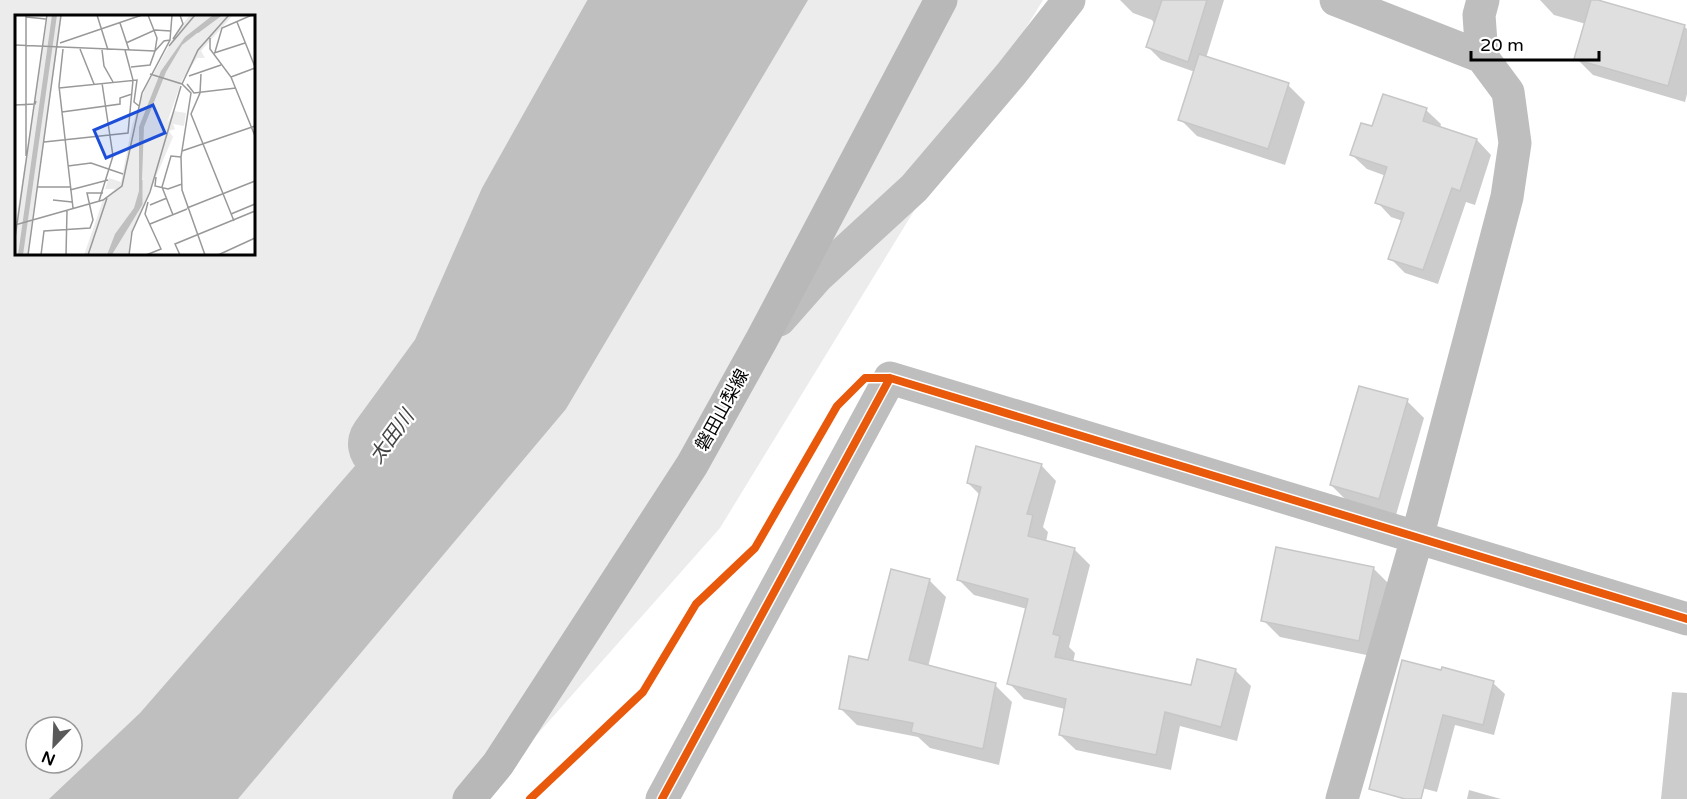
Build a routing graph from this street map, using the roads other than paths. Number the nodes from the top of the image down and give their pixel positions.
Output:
1 (941, 0) edge
2 (1069, 0) edge
3 (1336, 0) edge
4 (1483, 0) edge
5 (1482, 57) junction
6 (762, 339) junction
7 (1417, 538) junction
8 (1687, 619) edge
9 (469, 799) edge
10 (662, 799) edge
11 (1342, 799) edge

1 - 6 main road, 磐田山梨線
2 - 6 street
3 - 5 street
4 - 5 street
5 - 7 street
6 - 9 main road, 磐田山梨線
7 - 8 street
7 - 10 street
7 - 11 street

